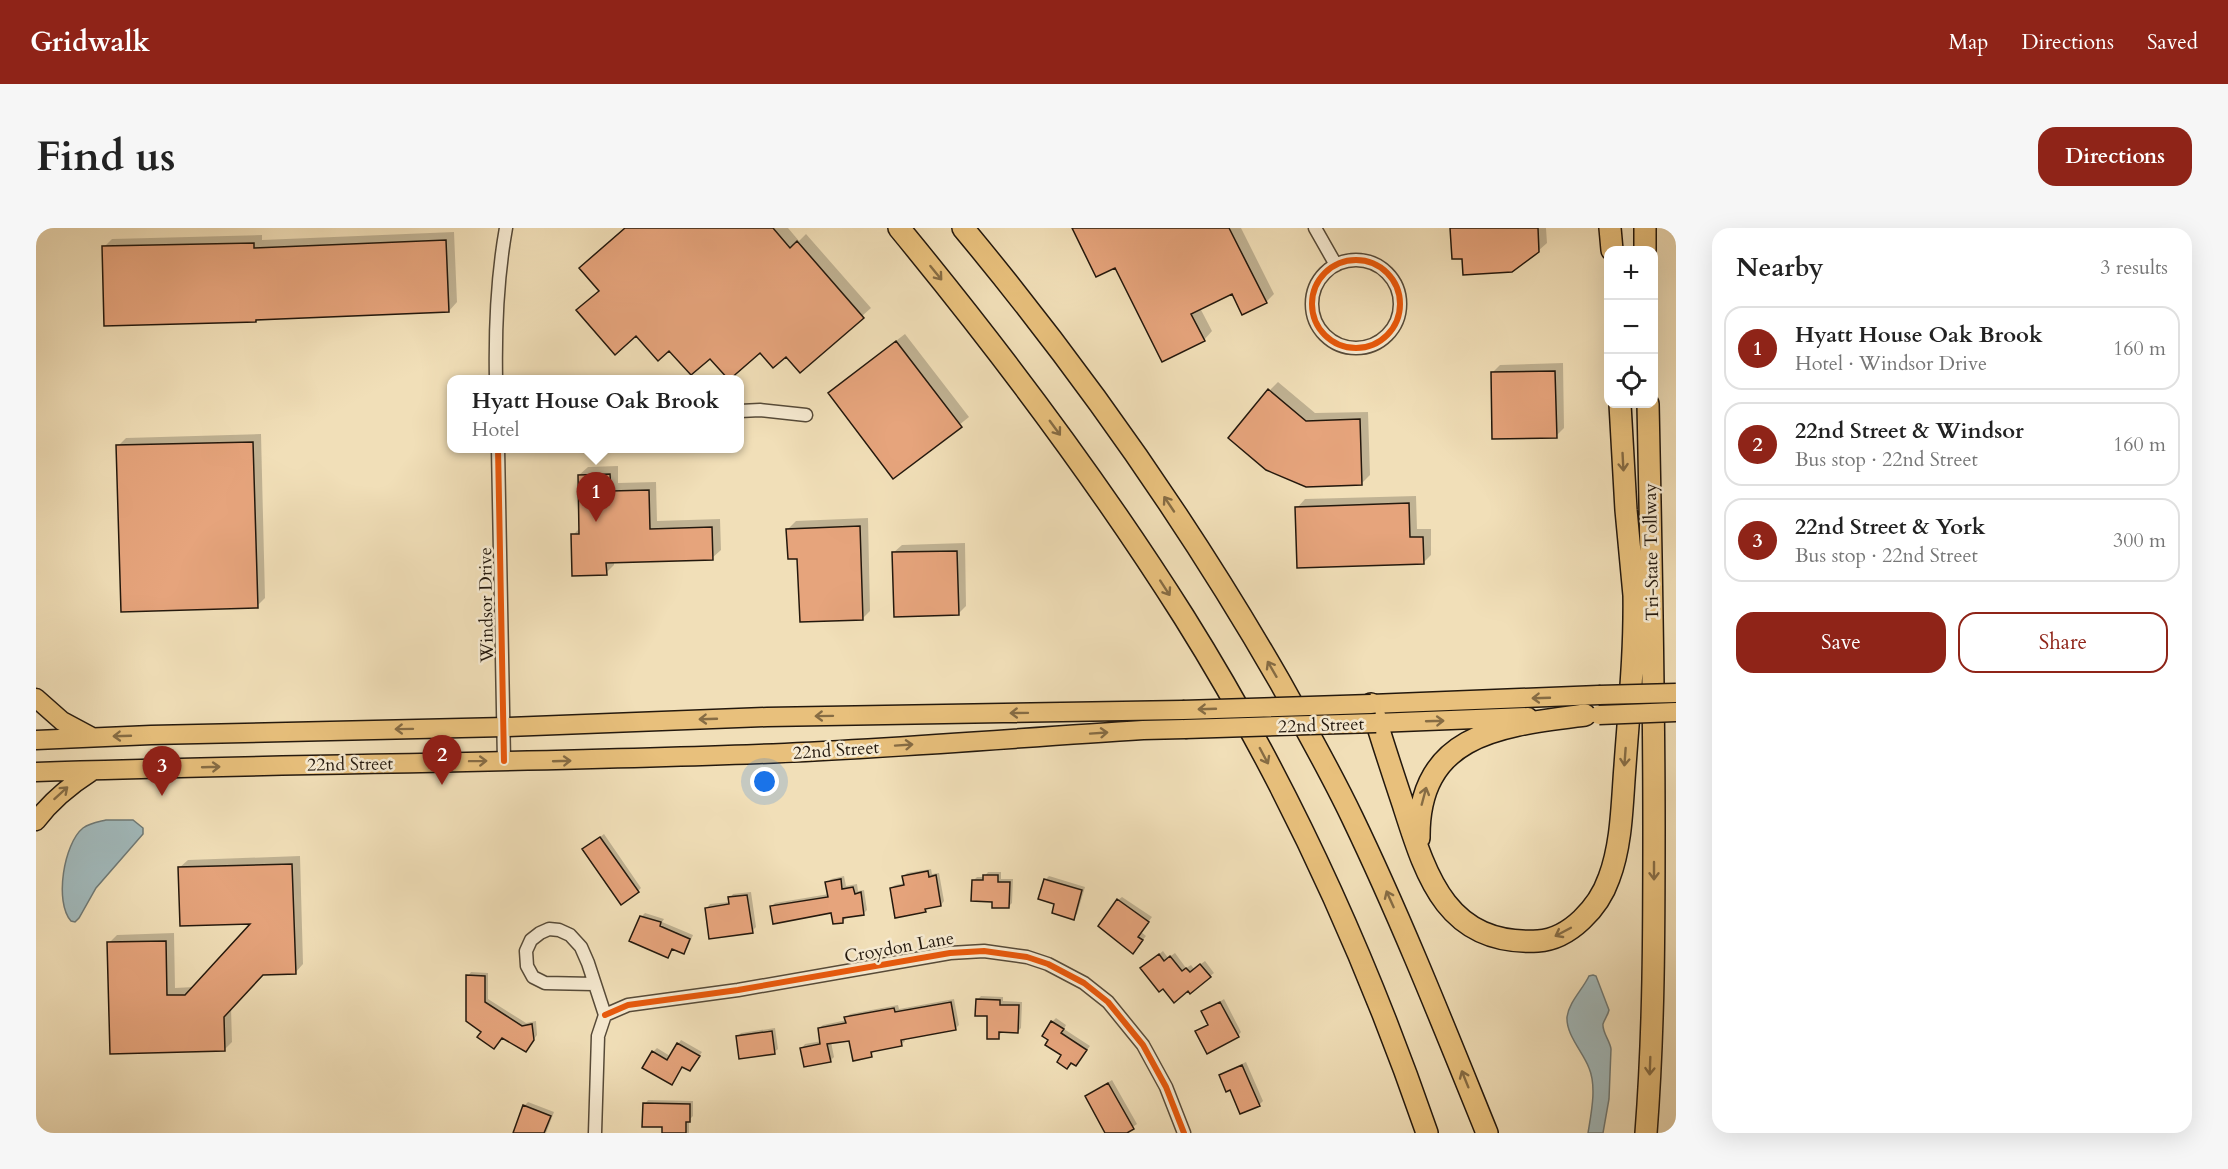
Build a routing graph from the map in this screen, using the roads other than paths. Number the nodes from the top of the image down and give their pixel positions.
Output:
1 (506, 228) edge
2 (899, 228) edge
3 (963, 228) edge
4 (1316, 228) edge
5 (1611, 228) edge
6 (1645, 228) edge
7 (1612, 246) edge
8 (1645, 246) edge
9 (1336, 265) junction
10 (496, 375) edge
11 (1620, 408) edge
12 (1648, 408) edge
13 (744, 411) edge
14 (806, 415) dead end
15 (498, 453) edge
16 (1634, 594) junction
17 (1676, 693) edge
18 (36, 698) edge
19 (1676, 712) edge
20 (1374, 714) junction
21 (1592, 715) junction
22 (505, 726) junction
23 (92, 737) junction
24 (36, 740) edge
25 (504, 761) junction
26 (92, 771) junction
27 (36, 772) edge
28 (1654, 813) junction
29 (36, 821) edge
30 (1419, 854) junction
31 (594, 984) junction
32 (605, 1015) junction
33 (595, 1133) edge
34 (1185, 1133) edge
35 (1427, 1133) edge
36 (1487, 1133) edge
37 (1646, 1133) edge

1 - 10 street
2 -> 35 highway
36 -> 3 highway
4 - 9 street
5 - 7 highway
6 - 8 highway
9 - 9 street
11 -> 16 highway
12 - 28 highway, Tri-State Tollway
13 - 14 street
15 - 22 street, Windsor Drive
16 - 28 highway
16 -> 30 highway
17 -> 20 main road, 22nd Street, bridge
18 - 23 main road
19 - 21 main road, 22nd Street, bridge
20 -> 21 main road, 22nd Street
20 -> 22 main road, 22nd Street, bridge
25 -> 20 main road, 22nd Street, bridge
20 - 30 highway
30 -> 21 highway
22 -> 23 main road, 22nd Street
22 - 25 street, Windsor Drive
23 - 24 main road, 22nd Street
26 -> 25 main road, 22nd Street
26 - 27 main road, 22nd Street
29 -> 26 main road
28 -> 37 highway, Tri-State Tollway
31 - 31 street
31 - 32 street
32 - 33 street
32 - 34 street, Croydon Lane

